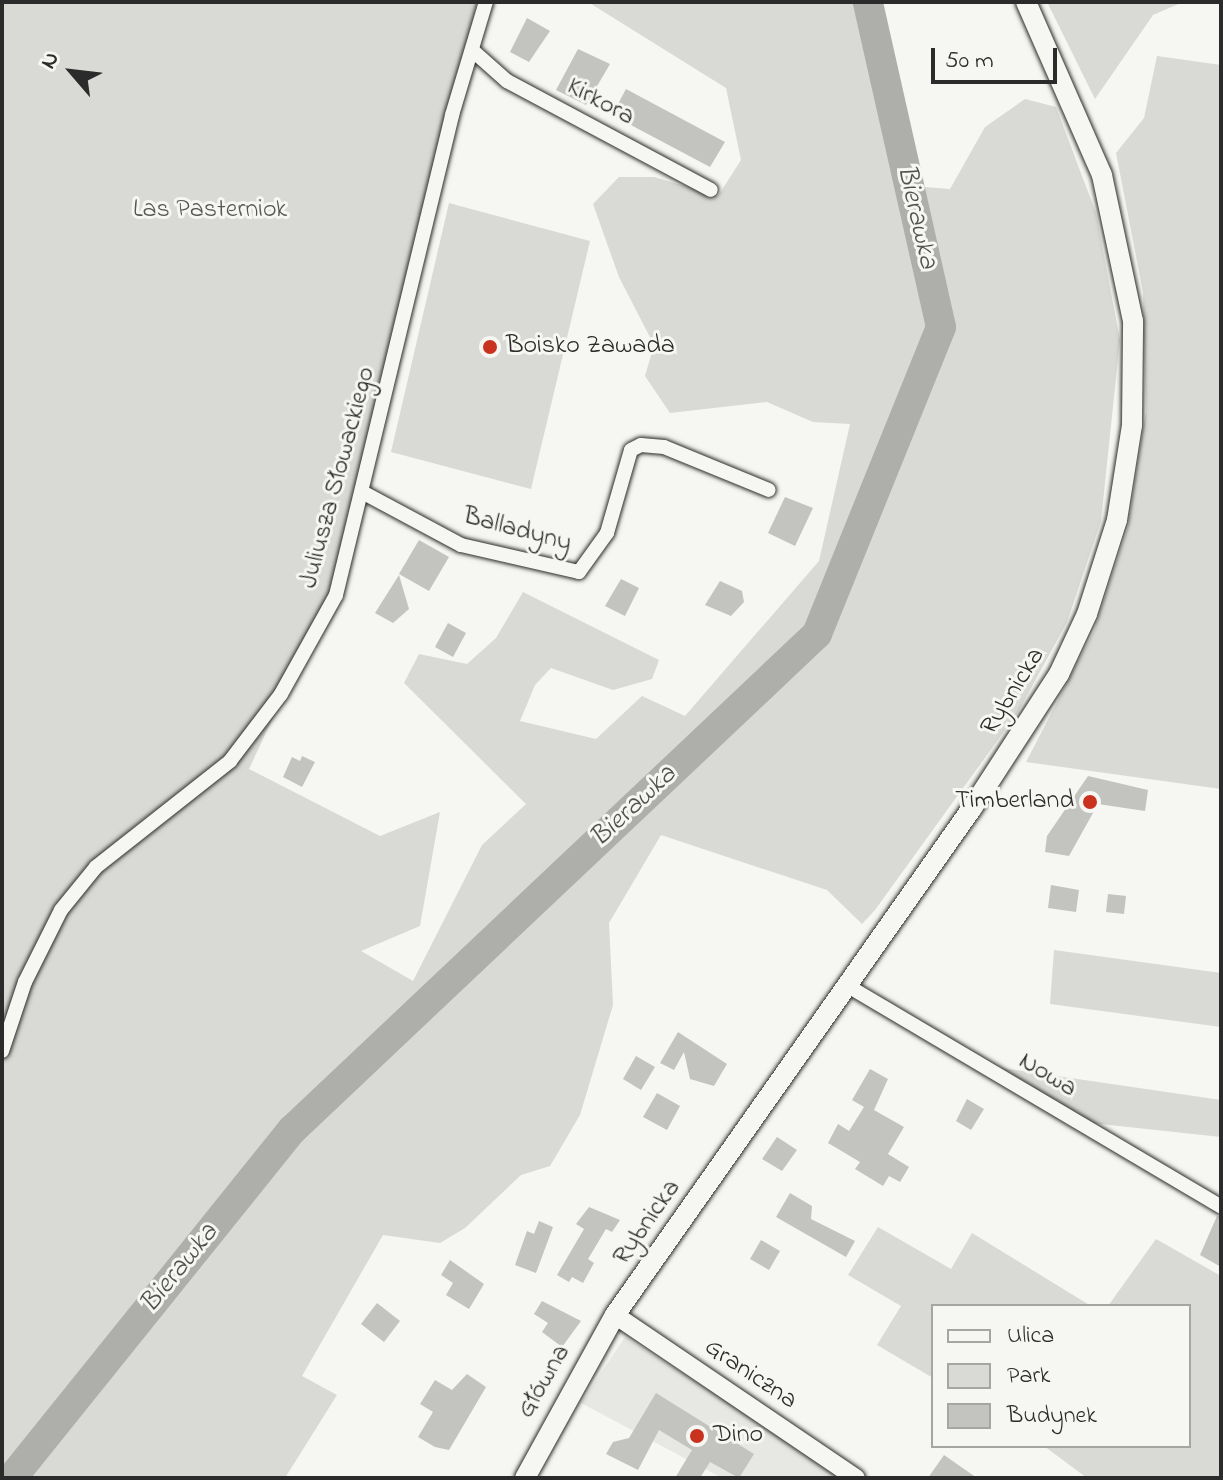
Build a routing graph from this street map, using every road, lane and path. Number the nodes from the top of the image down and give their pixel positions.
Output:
1 (486, 2) edge
2 (1026, 2) edge
3 (472, 50) junction
4 (711, 190) dead end
5 (769, 490) dead end
6 (364, 493) junction
7 (848, 986) junction
8 (2, 1051) edge
9 (1221, 1207) edge
10 (615, 1315) junction
11 (525, 1478) edge
12 (856, 1478) edge

1 - 3 street, Juliusza Słowackiego
2 - 7 main road, Rybnicka
3 - 4 street, Kirkora
3 - 6 street, Juliusza Słowackiego
5 - 6 street, Balladyny
6 - 8 street, Juliusza Słowackiego
7 - 9 street, Nowa
7 - 10 main road, Rybnicka
10 - 11 main road, Główna
10 - 12 street, Graniczna

